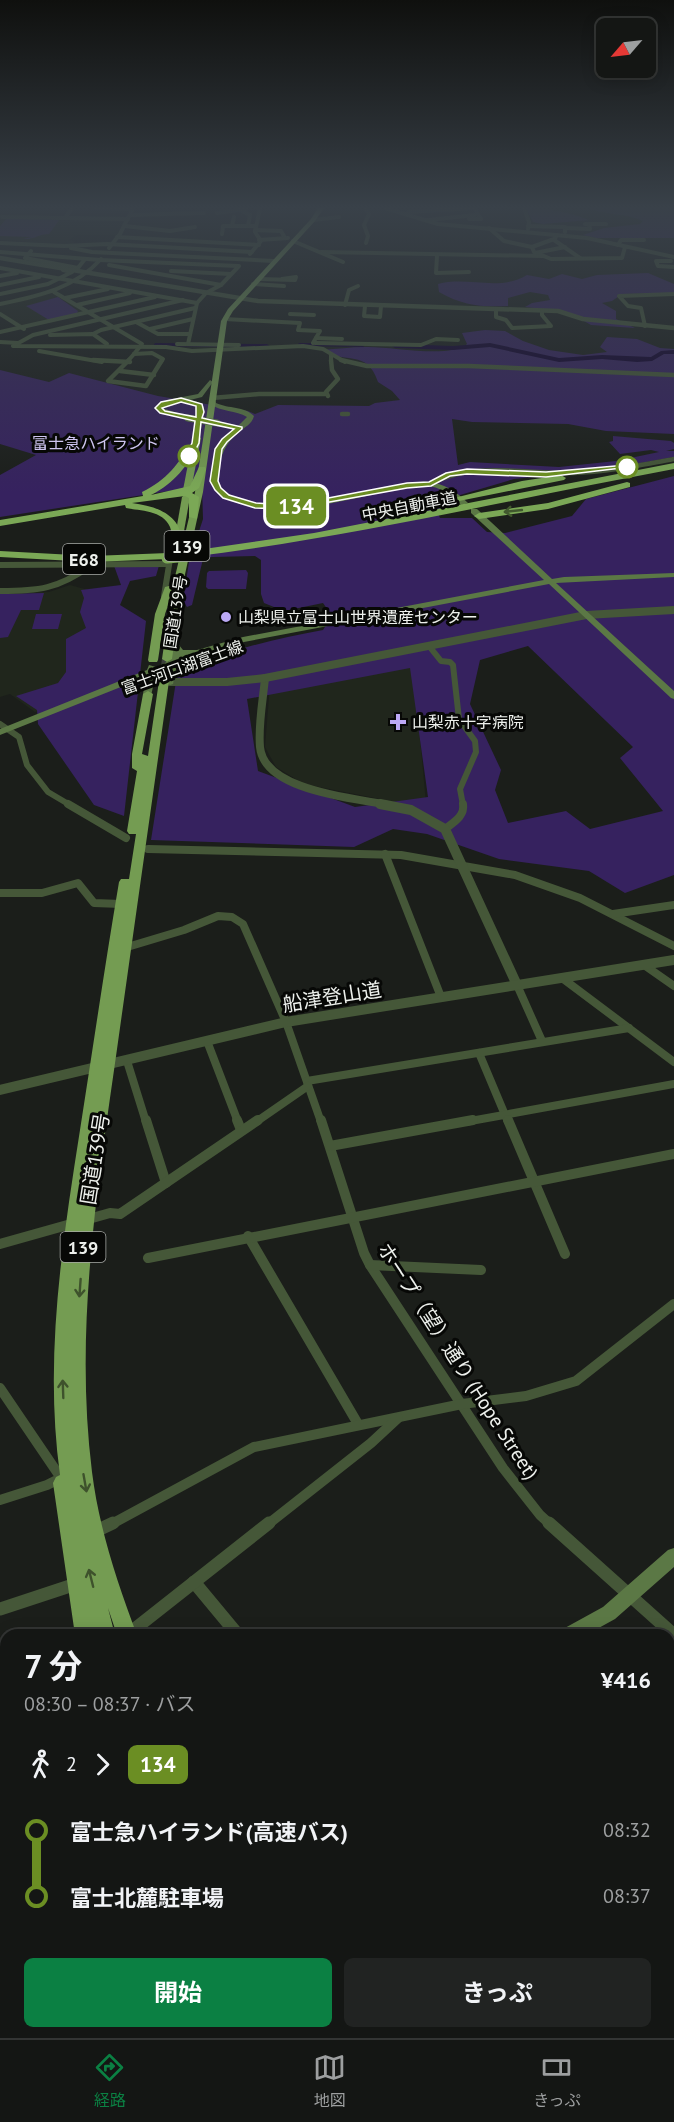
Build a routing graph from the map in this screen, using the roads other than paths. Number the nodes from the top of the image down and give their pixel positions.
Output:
1 (73, 303) edge
2 (85, 303) edge
3 (127, 303) edge
4 (170, 303) edge
5 (191, 303) edge
6 (235, 303) edge
7 (235, 303) edge
8 (295, 303) edge
9 (625, 303) edge
10 (308, 304) junction
11 (76, 305) junction
12 (196, 305) junction
13 (345, 305) joint
14 (365, 306) junction
15 (381, 306) junction
16 (496, 309) junction
17 (542, 311) junction
18 (88, 312) junction
19 (0, 314) edge
20 (290, 314) dead end
21 (303, 314) junction
22 (314, 315) dead end
23 (193, 319) junction
24 (10, 320) junction
25 (101, 320) junction
26 (225, 320) junction
27 (0, 322) edge
28 (136, 322) junction
29 (645, 326) junction
30 (21, 327) junction
31 (113, 327) junction
32 (674, 328) edge
33 (150, 329) junction
34 (0, 332) edge
35 (33, 334) junction
36 (93, 334) junction
37 (190, 334) junction
38 (315, 340) junction
39 (458, 340) dead end
40 (0, 342) edge
41 (352, 343) junction
42 (107, 344) junction
43 (188, 344) junction
44 (15, 345) junction
45 (141, 345) junction
46 (218, 347) junction
47 (322, 347) junction
48 (134, 354) junction
49 (331, 355) junction
50 (130, 362) junction
51 (120, 370) junction
52 (154, 375) junction
53 (674, 375) edge
54 (210, 382) junction
55 (212, 399) junction
56 (181, 400) junction
57 (231, 411) junction
58 (248, 422) junction
59 (225, 425) junction
60 (239, 428) junction
61 (207, 432) junction
62 (231, 434) junction
63 (196, 443) junction
64 (674, 466) edge
65 (202, 469) junction
66 (431, 484) junction
67 (186, 493) junction
68 (461, 500) joint
69 (107, 507) junction
70 (476, 514) joint
71 (194, 517) junction
72 (0, 525) edge
73 (0, 555) edge
74 (170, 558) junction
75 (0, 565) edge
76 (90, 566) junction
77 (674, 575) edge
78 (550, 582) junction
79 (174, 588) junction
80 (0, 591) edge
81 (163, 603) junction
82 (674, 610) edge
83 (586, 615) junction
84 (352, 620) junction
85 (429, 646) junction
86 (176, 647) junction
87 (200, 653) junction
88 (162, 670) junction
89 (265, 678) junction
90 (125, 687) junction
91 (148, 694) junction
92 (674, 696) edge
93 (49, 712) junction
94 (2, 728) edge
95 (144, 788) junction
96 (445, 829) junction
97 (126, 838) dead end
98 (148, 849) dead end
99 (385, 854) junction
100 (463, 866) junction
101 (0, 893) edge
102 (122, 904) junction
103 (674, 904) edge
104 (613, 914) junction
105 (674, 946) edge
106 (124, 948) junction
107 (674, 960) edge
108 (644, 965) junction
109 (562, 978) junction
110 (517, 985) junction
111 (674, 986) edge
112 (441, 998) junction
113 (286, 1022) junction
114 (628, 1028) junction
115 (207, 1041) junction
116 (543, 1041) junction
117 (479, 1053) junction
118 (127, 1061) junction
119 (674, 1062) edge
120 (103, 1065) junction
121 (308, 1084) junction
122 (674, 1084) edge
123 (0, 1090) edge
124 (505, 1114) junction
125 (241, 1130) junction
126 (330, 1146) junction
127 (674, 1154) edge
128 (166, 1182) junction
129 (534, 1182) junction
130 (352, 1217) junction
131 (79, 1222) junction
132 (248, 1236) junction
133 (0, 1244) edge
134 (565, 1254) dead end
135 (148, 1258) dead end
136 (370, 1265) junction
137 (481, 1270) dead end
138 (674, 1304) edge
139 (0, 1388) edge
140 (4, 1400) edge
141 (462, 1404) junction
142 (398, 1418) junction
143 (358, 1424) junction
144 (65, 1448) junction
145 (62, 1478) junction
146 (0, 1500) edge
147 (94, 1532) junction
148 (674, 1556) edge
149 (194, 1582) junction
150 (76, 1584) junction
151 (632, 1595) junction
152 (0, 1609) edge
153 (84, 1629) edge
154 (104, 1629) edge
155 (125, 1629) edge
156 (135, 1629) edge
157 (233, 1629) edge
158 (580, 1629) edge
159 (668, 1629) edge

1 - 11 street
2 - 11 street
3 - 18 street
4 - 25 street
5 - 12 street
6 - 26 highway, 国道139号 / 139
7 - 46 highway, 国道139号 / 139
8 - 10 street
9 - 29 street
10 - 13 street
10 - 21 street
11 - 18 street
12 - 23 street
12 - 28 street
13 - 14 street
14 - 15 street
14 - 15 street
15 - 16 street
16 - 17 street
16 - 17 street
17 - 29 street
18 - 25 street
18 - 30 street
19 - 24 street
20 - 21 street
21 - 22 street
23 - 33 street
23 - 37 street
24 - 27 street
24 - 30 street
25 - 31 street
25 - 35 street
26 - 38 street
26 - 46 highway, 国道139号 / 139
28 - 31 street
28 - 33 street
29 - 32 street
30 - 34 street
30 - 35 street
31 - 36 street
31 - 45 street
33 - 37 street
35 - 36 street
35 - 44 street
36 - 42 street
37 - 43 street
38 - 41 street
38 - 46 street
38 - 47 street
39 - 41 street
40 - 44 street
41 - 47 street
42 - 44 street
42 - 45 street
43 - 45 street
43 - 46 street
44 - 45 street
44 - 50 street
45 - 46 street
45 - 48 street
46 - 47 street
46 - 54 highway, 国道139号 / 139
46 - 55 highway, 国道139号 / 139
47 - 49 street
48 - 50 street
48 - 52 street
49 - 53 street
49 - 55 street
50 - 51 street
51 - 52 street
51 - 52 street
54 - 56 main road
54 - 63 highway, 国道139号 / 139
55 - 57 main road
55 - 61 highway, 国道139号 / 139
56 - 59 main road, bridge
56 - 63 main road
57 - 58 main road
57 - 61 main road
58 - 59 main road
58 - 60 main road
59 - 60 main road
59 - 62 main road
60 - 62 main road
61 - 65 highway, 国道139号 / 139
62 - 66 main road
63 - 67 highway, 国道139号 / 139
63 - 69 highway
64 - 66 street
64 - 68 highway
64 -> 70 highway
64 - 74 highway, 中央自動車道 / E68, bridge
65 - 67 highway
65 - 71 highway, 国道139号 / 139
66 - 68 main road
67 - 69 highway
67 - 71 highway
67 - 74 highway, 国道139号 / 139
69 - 72 highway
69 - 74 highway
70 - 78 main road
71 - 79 highway, 国道139号 / 139
73 - 74 highway, 中央自動車道 / E68
74 - 76 street
74 - 79 highway, 国道139号 / 139
74 - 81 street
75 - 76 street
76 - 80 street
77 - 78 main road, 富士河口湖富士線
78 - 83 main road
78 - 84 main road, 富士河口湖富士線
79 - 81 highway
79 - 86 highway
79 - 88 highway, 国道139号 / 139
81 - 88 highway
82 - 83 street
83 - 85 street
83 - 92 main road
84 - 87 main road, 富士河口湖富士線
84 - 88 main road, 富士河口湖富士線
85 - 89 street
85 - 96 street
86 - 87 main road
86 - 88 main road
87 - 88 main road, 富士河口湖富士線
88 - 89 street
88 - 90 main road, 富士河口湖富士線
88 - 91 main road
88 - 93 main road, 富士河口湖富士線
88 - 95 highway, 国道139号 / 139
89 - 96 street
90 - 91 main road
90 - 93 main road, 富士河口湖富士線
91 - 95 highway
93 - 94 main road, 富士河口湖富士線
94 - 97 street
95 - 102 highway, 国道139号 / 139
95 - 106 highway, 国道139号 / 139
96 - 100 street
98 - 99 street
99 - 100 street
99 - 112 street
100 - 104 street
100 - 110 street
101 - 102 street
102 - 120 highway, 国道139号 / 139
103 - 104 street
104 - 105 street
106 - 113 street, ホープ（望）通り (Hope Street)
106 - 120 highway, 国道139号 / 139
107 - 108 street, 船津登山道
108 - 109 street, 船津登山道
108 - 111 street
109 - 110 street, 船津登山道
109 - 114 street
110 - 112 street, 船津登山道
110 - 116 street
112 - 113 street, 船津登山道
113 - 115 street, 船津登山道
113 - 121 street, ホープ（望）通り (Hope Street)
114 - 116 street
114 - 119 street
115 - 118 street, 船津登山道
115 - 125 street
116 - 117 street
117 - 121 street
117 - 124 street
118 - 120 street, 船津登山道
118 - 128 street
120 - 123 street, 船津登山道
120 - 131 highway, 国道139号 / 139
121 - 125 street
121 - 126 street, ホープ（望）通り (Hope Street)
122 - 124 street
124 - 126 street
124 - 129 street
125 - 128 street
126 - 130 street, ホープ（望）通り (Hope Street)
127 - 129 street
128 - 131 street
129 - 130 street
129 - 134 street
130 - 132 street
130 - 136 street, ホープ（望）通り (Hope Street)
131 - 133 street
144 -> 131 highway, 国道139号 / 139
131 -> 147 highway, 国道139号 / 139
132 - 135 street
132 - 143 street
136 - 137 street
136 - 141 street, ホープ（望）通り (Hope Street)
138 - 141 street
139 - 140 street
140 - 145 street
141 - 142 street
141 - 151 street, ホープ（望）通り (Hope Street)
142 - 143 street
142 - 149 street
143 - 147 street
144 - 145 highway
154 -> 144 highway, 国道139号 / 139
145 - 146 street
145 - 150 highway
147 - 155 highway, 国道139号 / 139
148 - 151 main road
149 - 156 street
149 - 157 street
150 - 152 street
150 - 153 highway
151 - 158 main road
151 - 159 street, ホープ（望）通り (Hope Street)

